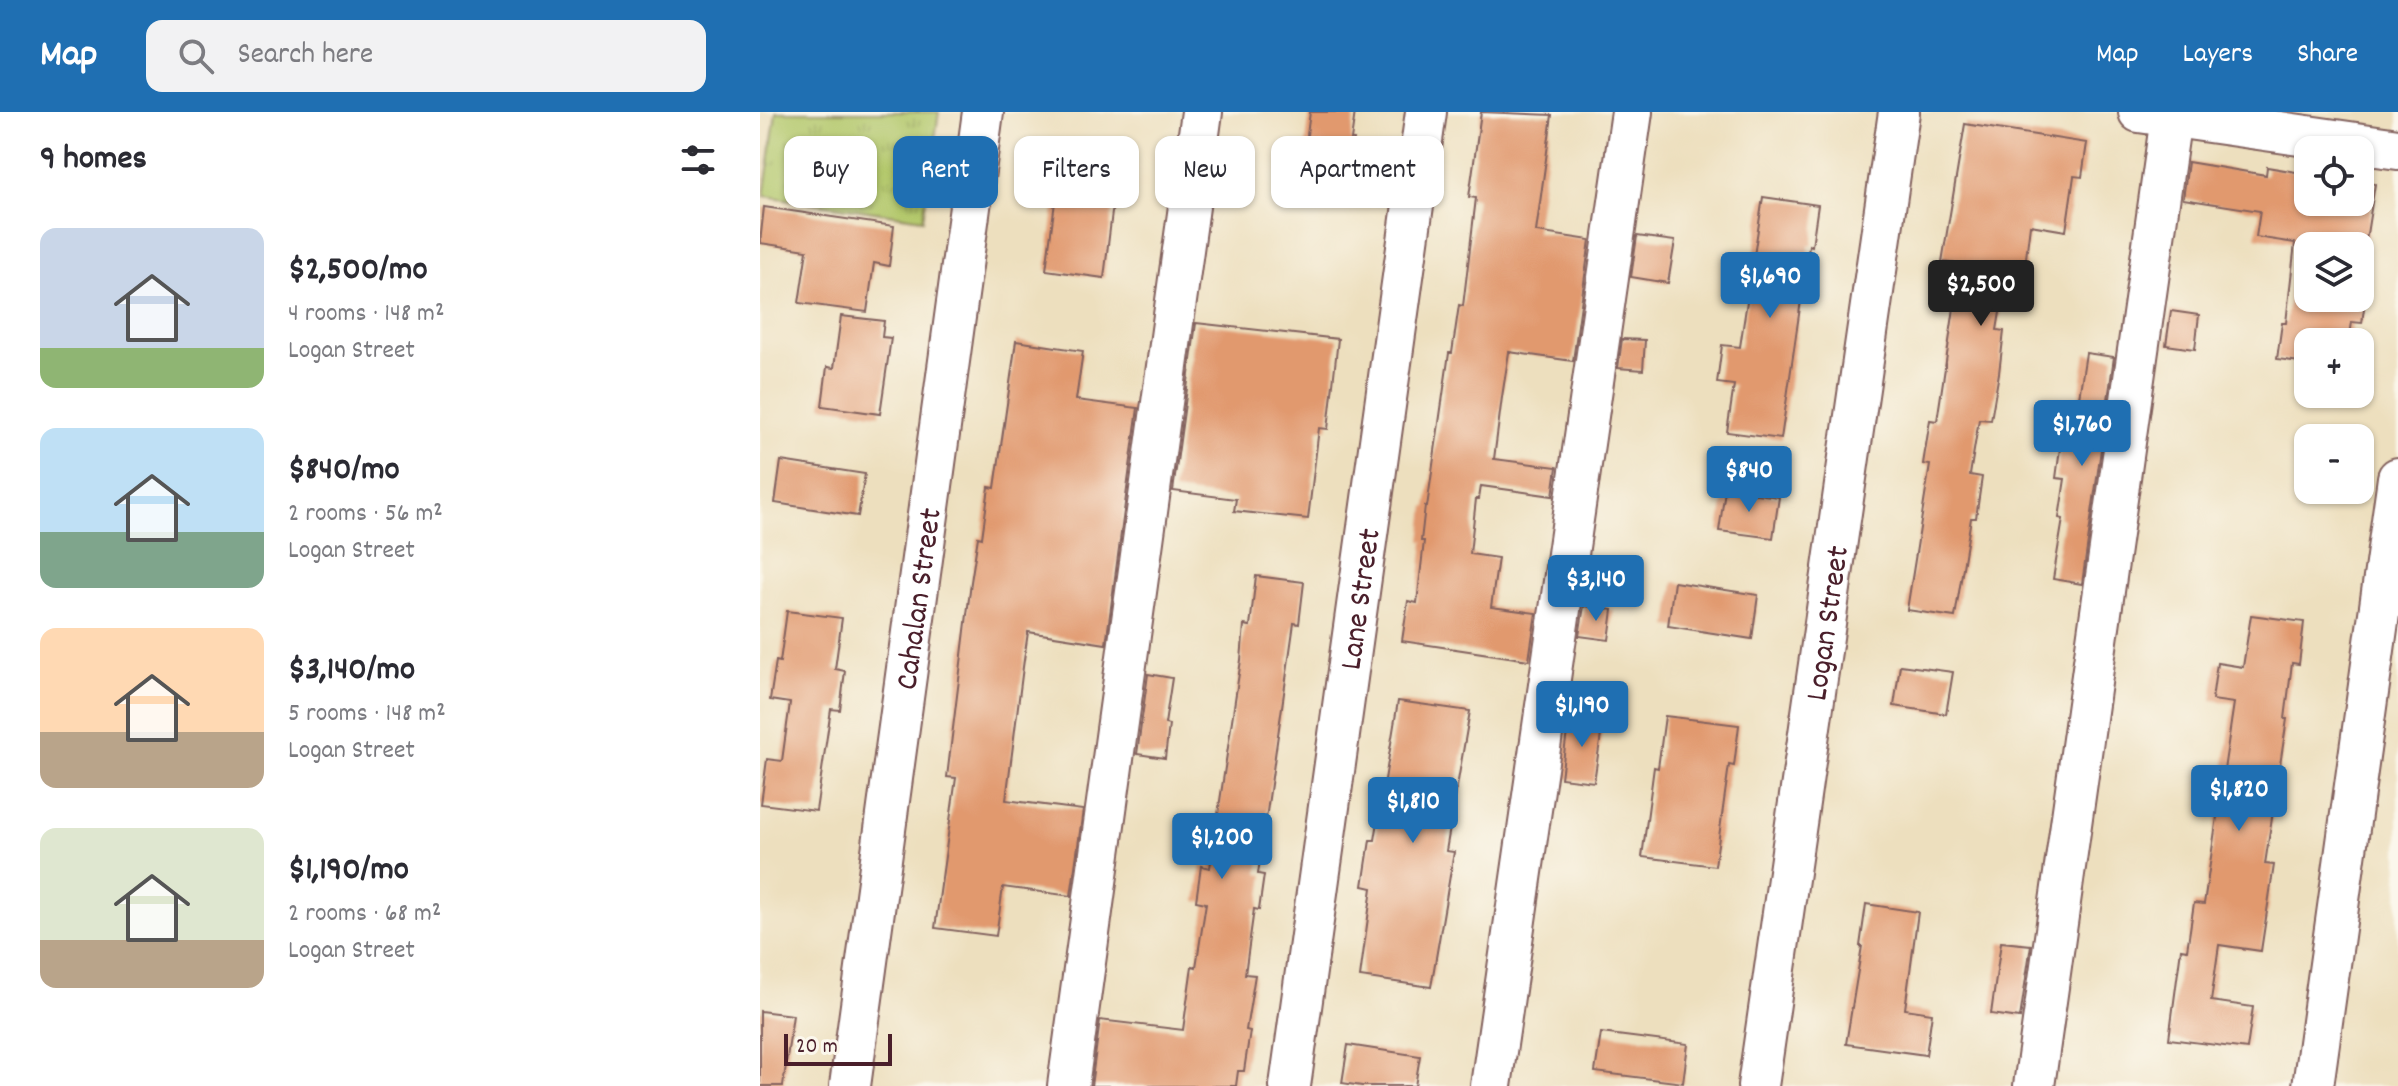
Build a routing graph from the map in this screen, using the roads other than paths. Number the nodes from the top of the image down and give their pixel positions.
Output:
1 (983, 112) edge
2 (1202, 112) edge
3 (1426, 112) edge
4 (1632, 112) edge
5 (1899, 112) edge
6 (2155, 114) edge
7 (2398, 149) edge
8 (2398, 478) edge
9 (850, 1086) edge
10 (1068, 1086) edge
11 (1290, 1086) edge
12 (1491, 1086) edge
13 (1758, 1086) edge
14 (2034, 1086) edge
15 (2313, 1086) edge

1 - 9 street, Cahalan Street
2 - 10 street
3 - 11 street, Lane Street
4 - 12 street
5 - 13 street, Logan Street
6 - 7 street
6 - 14 street
8 - 15 street

